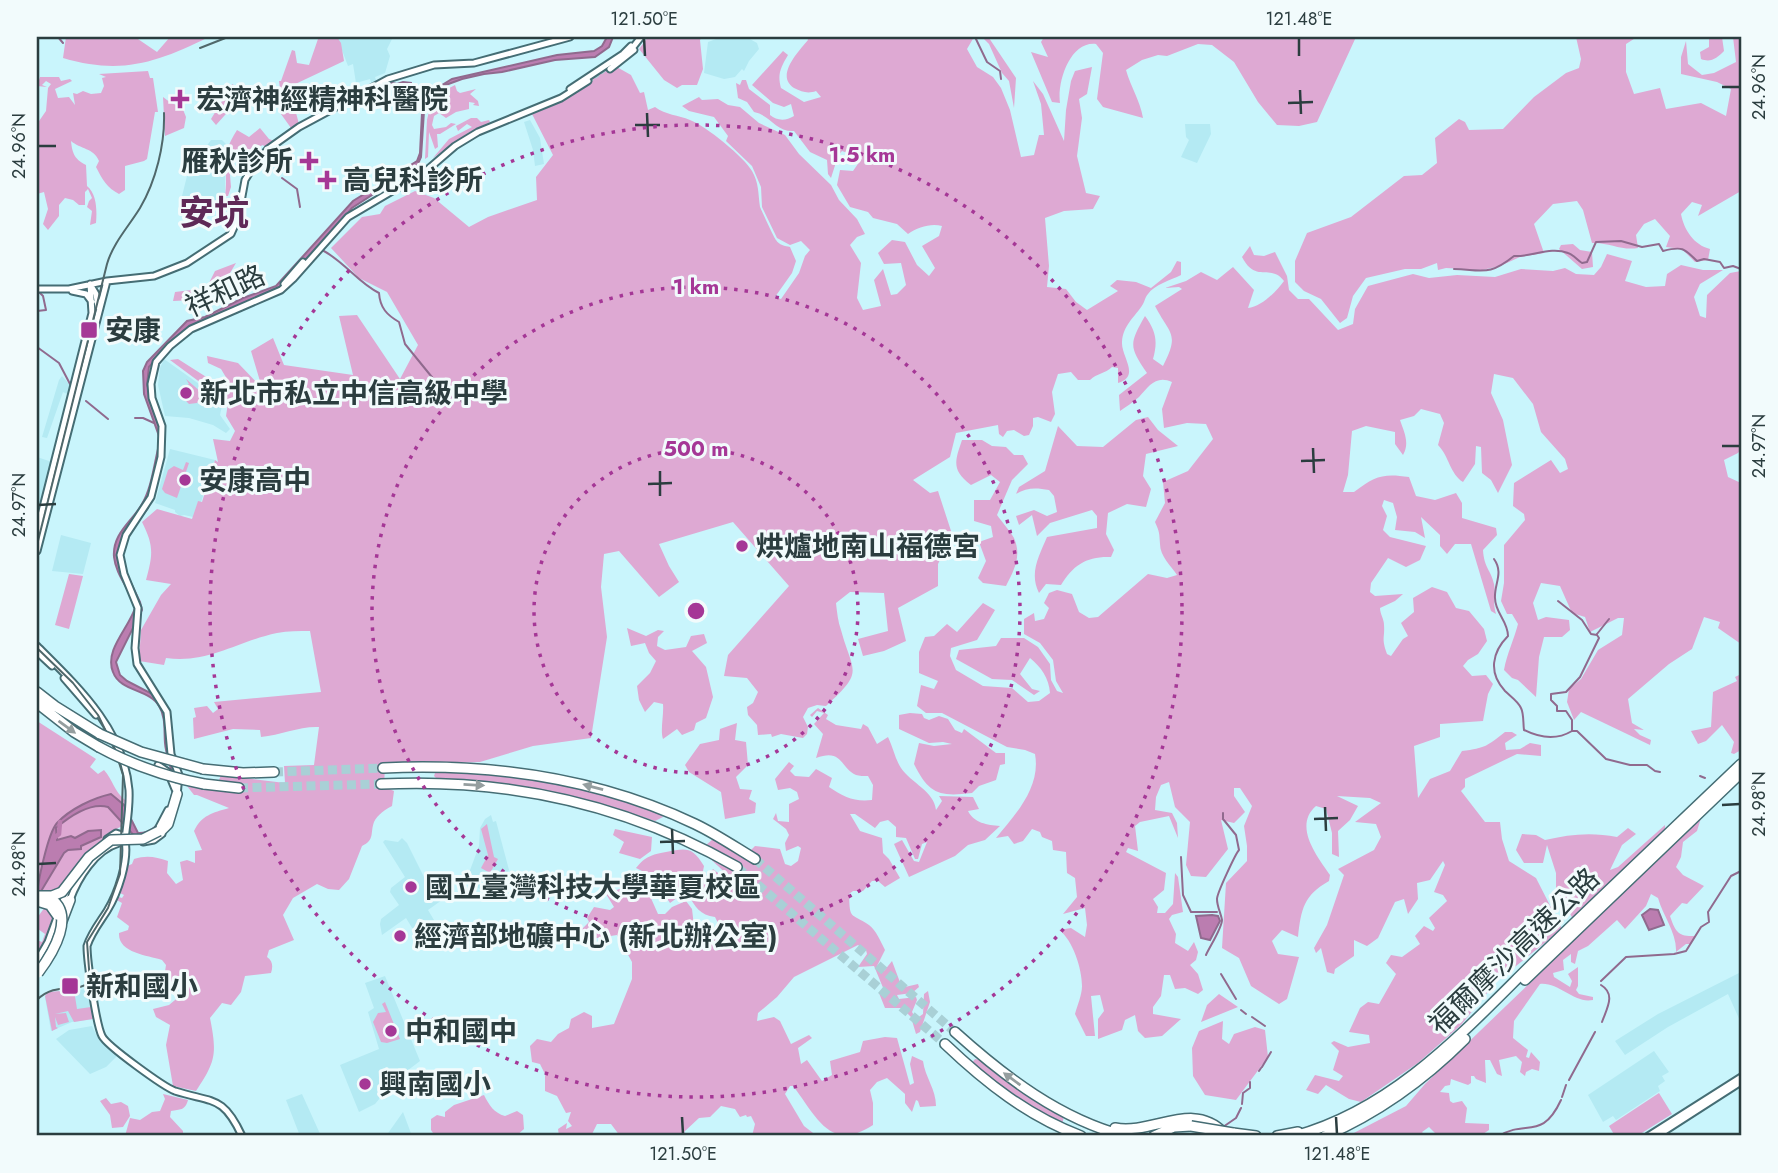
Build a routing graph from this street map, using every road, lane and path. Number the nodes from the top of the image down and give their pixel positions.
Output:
1 (570, 37) edge
2 (636, 44) edge
3 (588, 81) tunnel mouth
4 (540, 106) junction
5 (317, 249) junction
6 (107, 281) junction
7 (91, 286) junction
8 (37, 290) edge
9 (72, 291) junction
10 (96, 307) junction
11 (56, 462) junction
12 (37, 531) edge
13 (37, 551) edge
14 (37, 646) edge
15 (37, 652) edge
16 (134, 659) junction
17 (37, 692) edge
18 (37, 704) edge
19 (106, 724) junction
20 (172, 736) dead end
21 (1741, 764) edge
22 (158, 765) dead end
23 (429, 766) junction
24 (175, 767) junction
25 (383, 768) tunnel mouth
26 (218, 771) junction
27 (274, 772) tunnel mouth
28 (1741, 773) edge
29 (430, 782) junction
30 (381, 783) tunnel mouth
31 (209, 785) junction
32 (239, 788) tunnel mouth
33 (176, 792) junction
34 (668, 812) junction
35 (660, 829) junction
36 (127, 839) junction
37 (755, 859) tunnel mouth
38 (737, 867) tunnel mouth
39 (69, 894) junction
40 (37, 897) edge
41 (37, 970) edge
42 (955, 1032) tunnel mouth
43 (945, 1044) tunnel mouth
44 (978, 1053) junction
45 (967, 1065) junction
46 (1741, 1079) edge
47 (1070, 1115) junction
48 (1337, 1121) junction
49 (1347, 1127) junction
50 (1068, 1134) edge
51 (1230, 1134) edge
52 (242, 1136) edge
53 (1081, 1136) edge
54 (1125, 1136) edge
55 (1154, 1136) edge
56 (1256, 1136) edge
57 (1277, 1136) edge
58 (1295, 1136) edge
59 (1325, 1136) edge
60 (1332, 1136) edge
61 (1648, 1136) edge
62 (1657, 1136) edge

1 - 6 main road
2 - 2 main road
2 - 4 main road
3 - 4 main road, 祥和路
4 - 5 main road, 祥和路
5 - 16 main road, 祥和路
5 - 16 main road, 祥和路
6 - 7 main road
6 - 10 main road
7 - 8 main road
7 - 9 main road
7 - 10 main road
8 - 9 main road
9 - 10 main road
10 - 11 main road
11 - 12 main road
11 - 13 main road
14 - 19 main road
15 - 19 main road
16 - 24 main road
17 - 26 highway, bridge
18 -> 31 highway, bridge
19 - 36 main road
20 - 24 main road
21 - 48 highway, 福爾摩沙高速公路
22 - 33 main road
23 - 25 highway
23 - 29 highway
34 -> 23 highway
24 - 33 main road
26 - 27 highway
26 - 31 highway
28 - 49 highway, 福爾摩沙高速公路
29 - 30 highway
29 -> 35 highway
31 - 32 highway
33 - 36 main road
33 - 39 highway, bridge
34 - 35 highway
34 - 37 highway
35 - 38 highway
36 - 39 main road
36 - 39 highway, bridge
36 - 52 main road
39 - 40 highway, bridge
39 - 41 highway
40 - 41 highway, bridge
42 - 44 highway
43 - 45 highway
44 - 45 highway
47 -> 44 highway
45 - 50 highway
46 - 61 main road
46 - 62 main road
47 - 51 highway
47 - 54 highway
48 - 57 highway
48 - 58 highway, 福爾摩沙高速公路
49 - 59 highway, 福爾摩沙高速公路
49 - 60 highway
50 - 53 highway
51 - 55 highway, bridge
51 - 56 highway

